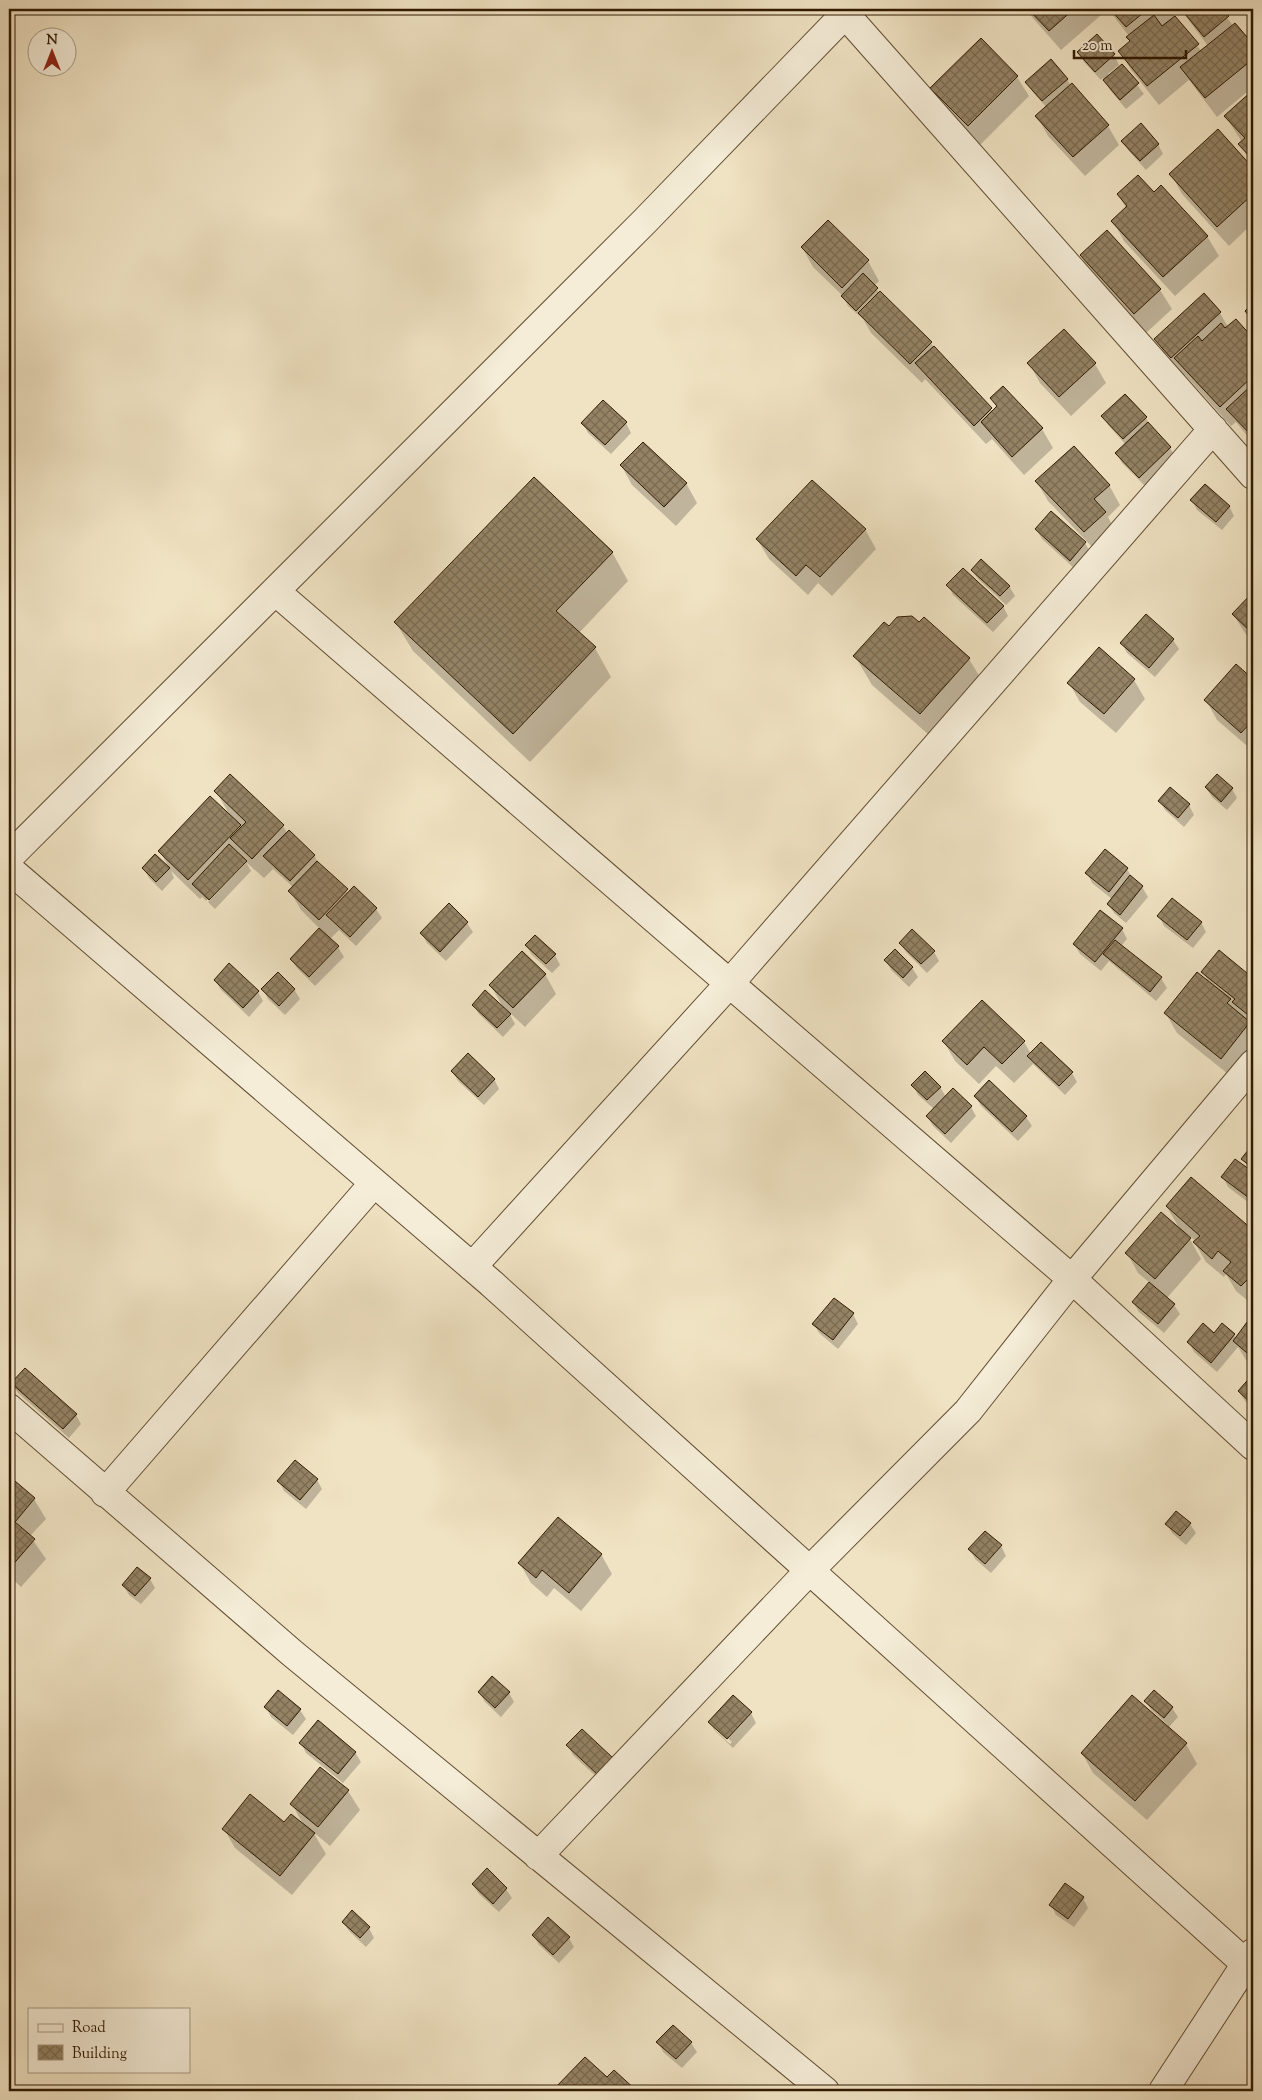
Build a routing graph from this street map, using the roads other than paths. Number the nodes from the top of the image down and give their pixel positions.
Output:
1 (847, 11) edge
2 (1213, 429) junction
3 (1253, 475) edge
4 (275, 591) junction
5 (9, 858) edge
6 (9, 870) edge
7 (729, 984) junction
8 (1253, 1064) edge
9 (374, 1183) junction
10 (472, 1267) junction
11 (1072, 1279) junction
12 (9, 1408) edge
13 (1253, 1446) edge
14 (106, 1493) junction
15 (809, 1571) junction
16 (538, 1856) junction
17 (1250, 1959) edge
18 (825, 2091) edge
19 (1163, 2091) edge

1 - 2 street
1 - 4 street
2 - 3 street
2 - 7 street
4 - 5 street
4 - 7 street
6 - 9 street
7 - 10 street
7 - 11 street
8 - 11 street
9 - 10 street
9 - 14 street
10 - 15 street
11 - 13 street
11 - 15 street
12 - 14 street
14 - 16 street
15 - 16 street
15 - 17 street
16 - 18 street
17 - 19 street

